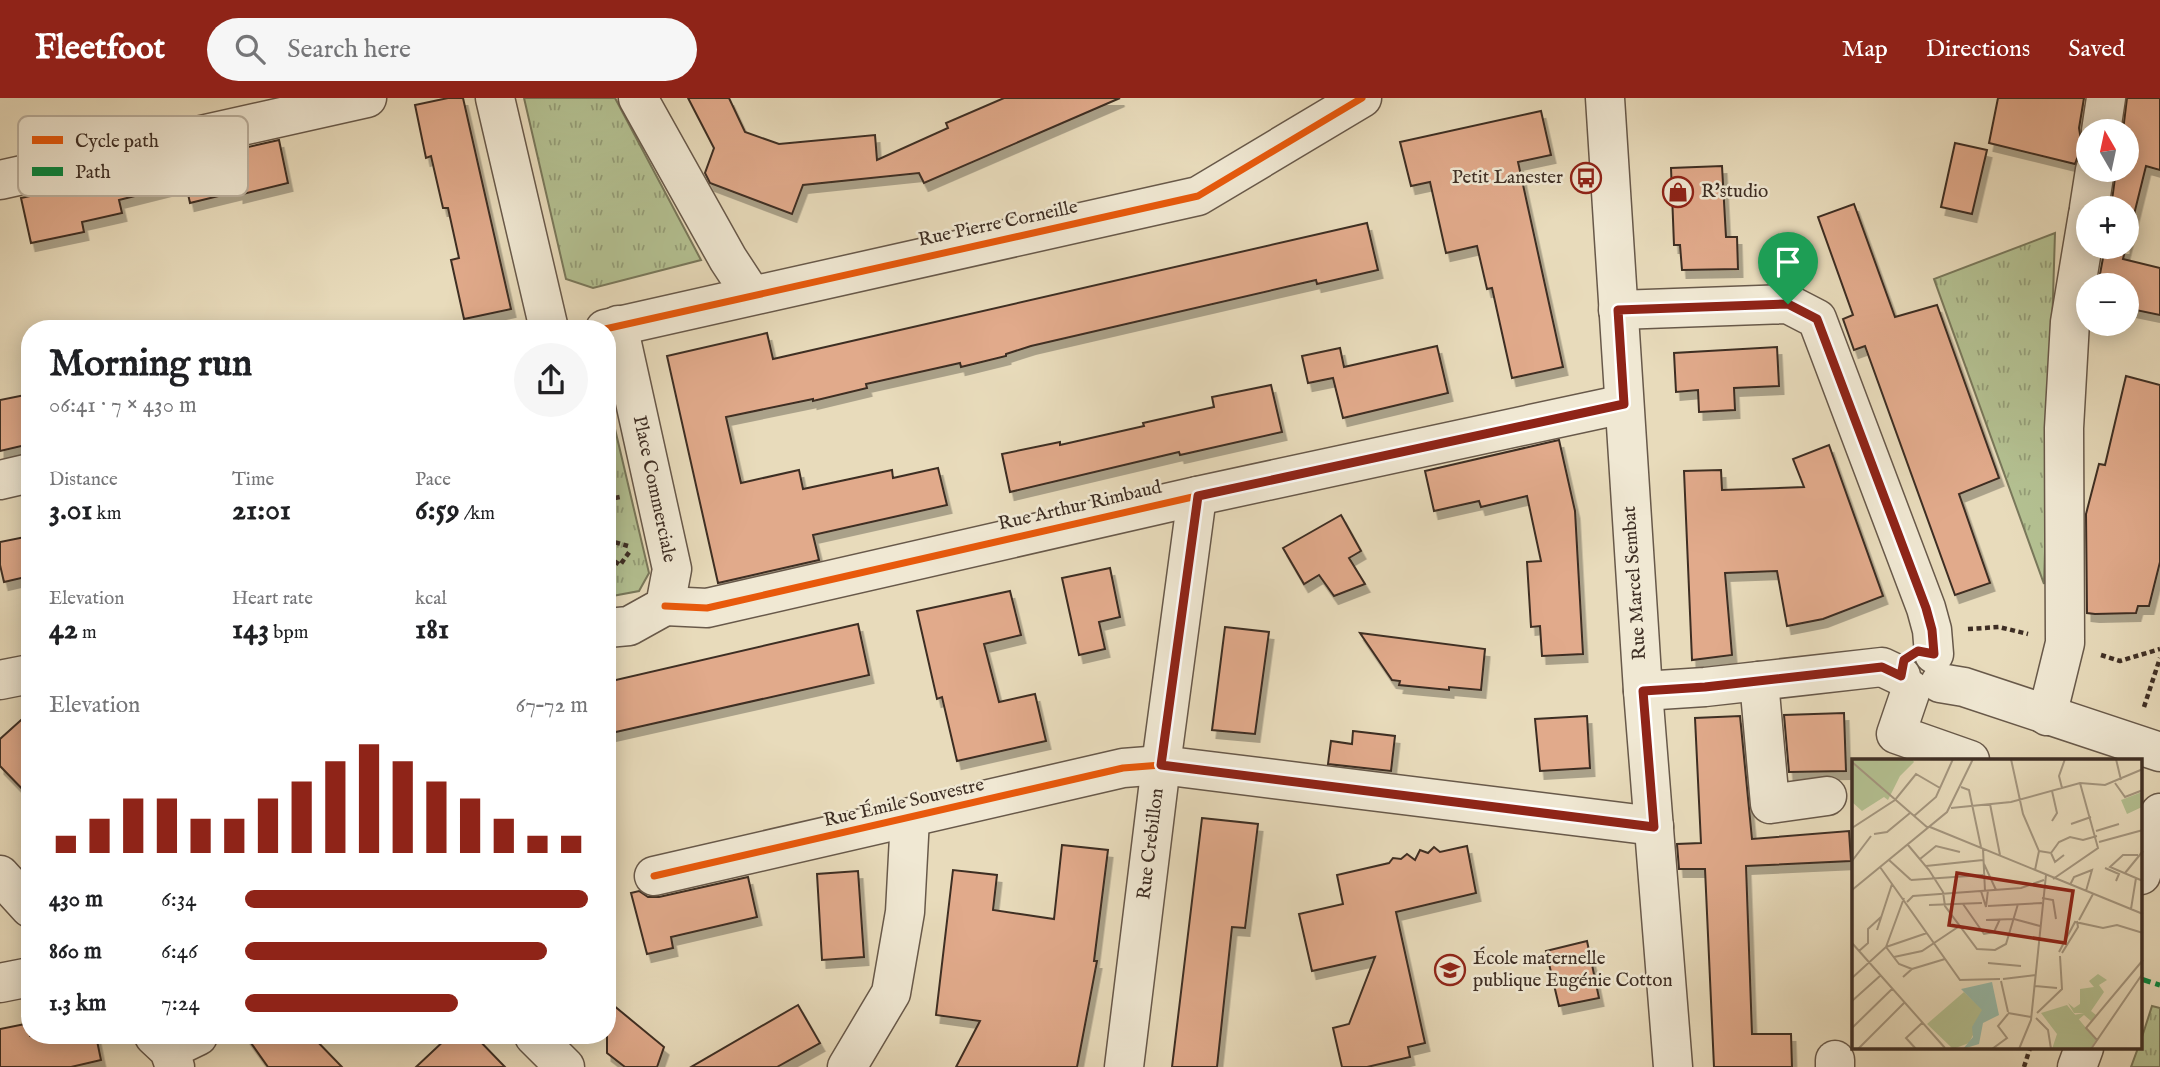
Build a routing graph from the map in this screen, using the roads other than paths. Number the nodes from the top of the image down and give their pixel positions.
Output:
1 (367, 98) edge
2 (495, 98) edge
3 (638, 98) edge
4 (1362, 98) edge
5 (1605, 98) edge
6 (2106, 98) edge
7 (2103, 119) edge
8 (248, 125) edge
9 (18, 176) edge
10 (0, 180) edge
11 (2080, 259) edge
12 (751, 295) junction
13 (1618, 310) junction
14 (547, 320) edge
15 (616, 326) edge
16 (616, 343) edge
17 (1624, 404) junction
18 (21, 475) edge
19 (0, 480) edge
20 (1198, 496) junction
21 (665, 606) junction
22 (616, 627) edge
23 (21, 676) edge
24 (1921, 676) junction
25 (0, 680) edge
26 (1759, 681) junction
27 (1643, 691) junction
28 (2046, 716) junction
29 (2160, 752) edge
30 (1967, 759) edge
31 (1161, 765) junction
32 (1828, 796) dead end
33 (2160, 813) edge
34 (910, 818) junction
35 (1654, 827) junction
36 (2142, 872) edge
37 (0, 875) edge
38 (654, 876) dead end
39 (21, 898) edge
40 (21, 979) edge
41 (0, 984) edge
42 (542, 1044) edge
43 (2084, 1049) edge
44 (565, 1067) edge
45 (848, 1067) edge
46 (1124, 1067) edge
47 (1673, 1067) edge
48 (2077, 1067) edge

1 - 8 street
2 - 14 street
3 - 12 street
4 - 12 street, Rue Pierre Corneille
5 - 13 street, Rue Marcel Sembat
6 - 7 street
9 - 10 street
11 - 28 street
12 - 15 street, Rue Pierre Corneille
13 - 17 street, Rue Marcel Sembat
13 - 24 street
16 - 21 street, Place Commerciale
17 - 20 street, Rue Arthur Rimbaud
17 - 27 street, Rue Marcel Sembat
18 - 19 street
20 - 21 street, Rue Arthur Rimbaud
20 - 31 street, Rue Crebillon
21 - 22 street
23 - 25 street
24 - 26 street
24 - 28 street
24 - 30 street
26 - 27 street
26 - 32 street
27 - 35 street, Rue Marcel Sembat
28 - 29 street
31 - 34 street, Rue Émile Souvestre
31 - 35 street, Rue Émile Souvestre
31 - 46 street, Rue Crebillon
33 - 36 street
34 - 38 street, Rue Émile Souvestre
34 - 45 street
35 - 47 street, Rue Marcel Sembat
37 - 39 street
40 - 41 street
42 - 44 street
43 - 48 street

